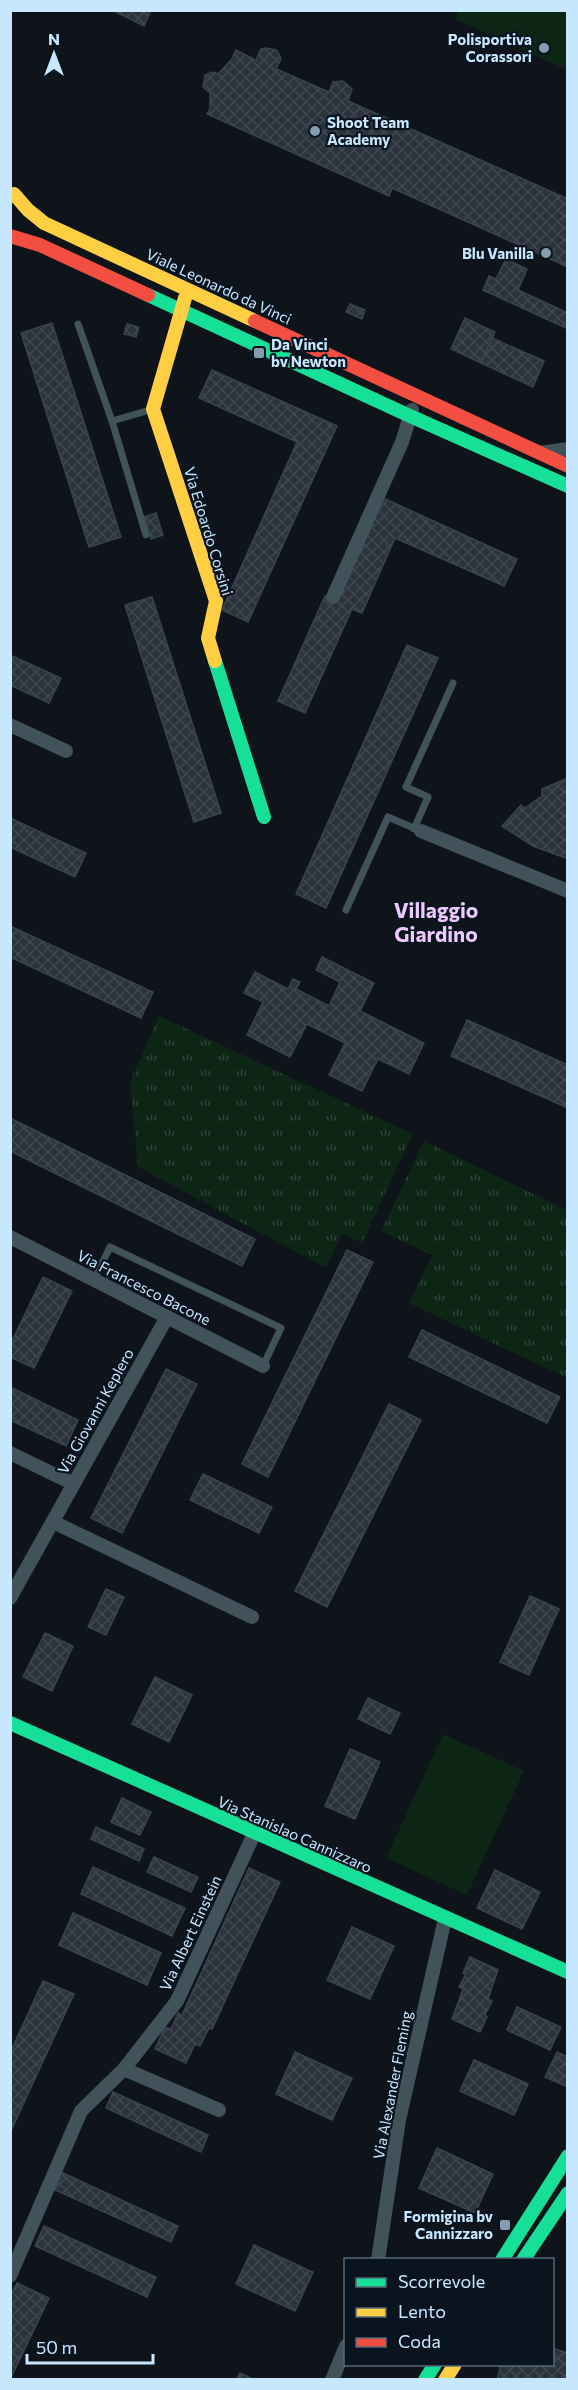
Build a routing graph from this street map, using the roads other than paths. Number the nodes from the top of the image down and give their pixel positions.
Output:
1 (12, 188) edge
2 (10, 211) edge
3 (10, 236) edge
4 (188, 290) junction
5 (181, 310) junction
6 (78, 324) dead end
7 (418, 397) junction
8 (153, 410) junction
9 (410, 416) junction
10 (112, 421) junction
11 (567, 449) edge
12 (539, 453) junction
13 (567, 466) edge
14 (567, 486) edge
15 (146, 535) dead end
16 (333, 597) dead end
17 (453, 683) dead end
18 (10, 725) edge
19 (66, 751) dead end
20 (264, 817) dead end
21 (418, 830) junction
22 (567, 891) edge
23 (346, 910) dead end
24 (10, 1237) edge
25 (94, 1280) junction
26 (167, 1317) junction
27 (263, 1366) joint
28 (10, 1453) edge
29 (74, 1484) junction
30 (53, 1522) junction
31 (10, 1598) edge
32 (252, 1617) dead end
33 (10, 1724) edge
34 (254, 1834) junction
35 (445, 1918) junction
36 (567, 1972) edge
37 (123, 2069) junction
38 (219, 2110) dead end
39 (567, 2156) edge
40 (567, 2193) edge
41 (378, 2258) edge
42 (503, 2258) edge
43 (524, 2258) edge
44 (10, 2276) edge
45 (344, 2349) edge
46 (434, 2366) edge
47 (454, 2366) edge
48 (332, 2379) edge
49 (425, 2379) edge
50 (445, 2379) edge

1 - 2 street
1 - 4 street, Viale Leonardo da Vinci
3 - 5 street
4 - 5 street
4 - 7 street, Viale Leonardo da Vinci
5 - 8 street
5 - 9 street
6 - 10 lane
7 - 9 street
7 - 12 street, Viale Leonardo da Vinci
8 - 10 lane
8 - 20 street, Via Edoardo Corsini
9 - 14 street
9 - 16 street
10 - 15 lane
11 - 12 street
12 - 13 street, Viale Leonardo da Vinci
17 - 21 lane
18 - 19 street
21 - 22 street
21 - 23 lane
24 - 25 street, Via Francesco Bacone
25 - 26 street, Via Francesco Bacone
25 - 27 lane
26 - 27 street, Via Francesco Bacone
26 - 29 street, Via Giovanni Keplero
28 - 29 street
29 - 30 street, Via Giovanni Keplero
30 - 31 street, Via Giovanni Keplero
30 - 32 street
33 - 34 street, Via Stanislao Cannizzaro
34 - 35 street, Via Stanislao Cannizzaro
34 - 37 street, Via Albert Einstein
35 - 36 street, Via Stanislao Cannizzaro
35 - 41 street, Via Alexander Fleming
37 - 38 street
37 - 44 street, Via Albert Einstein
39 - 42 street
40 - 43 street
45 - 48 street
46 - 49 street
47 - 50 street

